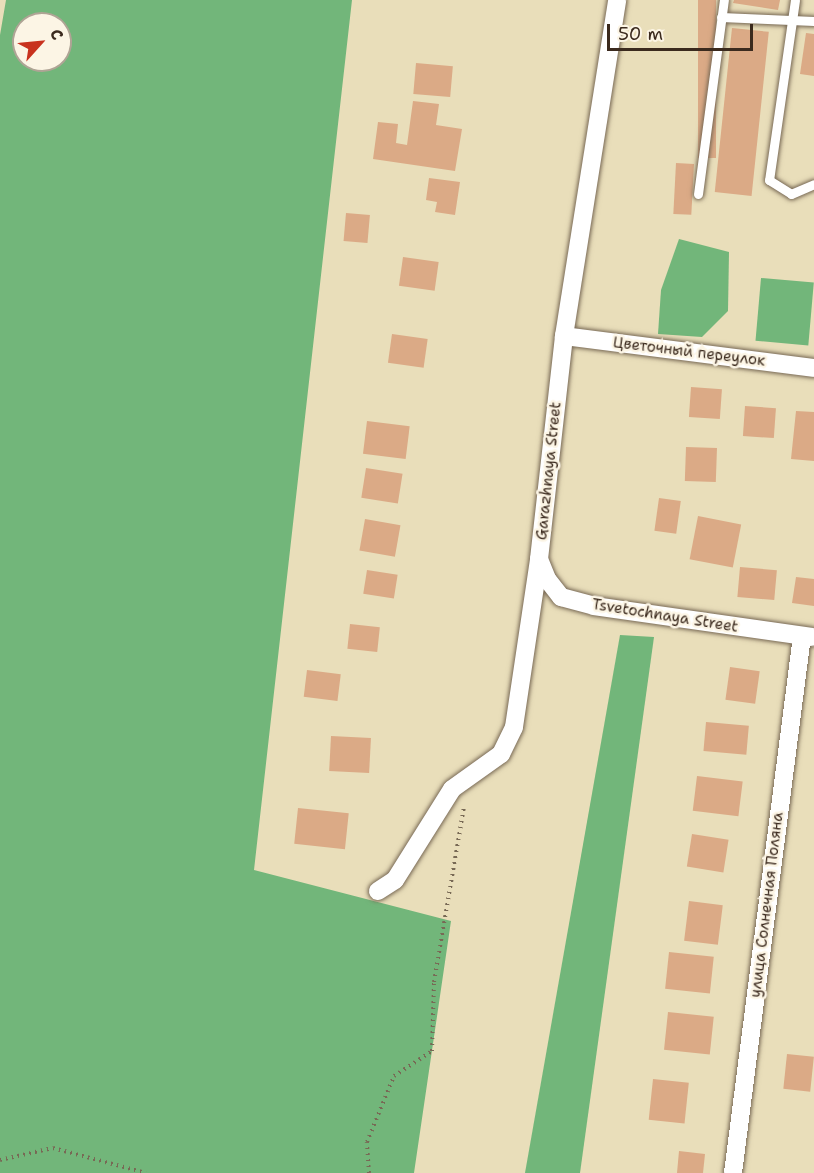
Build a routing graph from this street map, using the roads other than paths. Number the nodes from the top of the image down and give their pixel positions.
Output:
1 (617, 0) edge
2 (724, 0) edge
3 (795, 0) edge
4 (721, 17) junction
5 (792, 20) junction
6 (814, 21) edge
7 (814, 184) edge
8 (698, 194) dead end
9 (564, 336) junction
10 (814, 368) edge
11 (539, 559) junction
12 (808, 637) edge
13 (378, 891) dead end
14 (733, 1173) edge

1 - 9 street, Garazhnaya Street
2 - 4 lane
3 - 5 lane
4 - 5 lane
4 - 8 lane
5 - 6 lane
5 - 7 lane
9 - 10 street, Цветочный переулок
9 - 11 street, Garazhnaya Street
11 - 12 street, Tsvetochnaya Street
11 - 13 street, Garazhnaya Street
12 - 14 street, улица Солнечная Поляна

